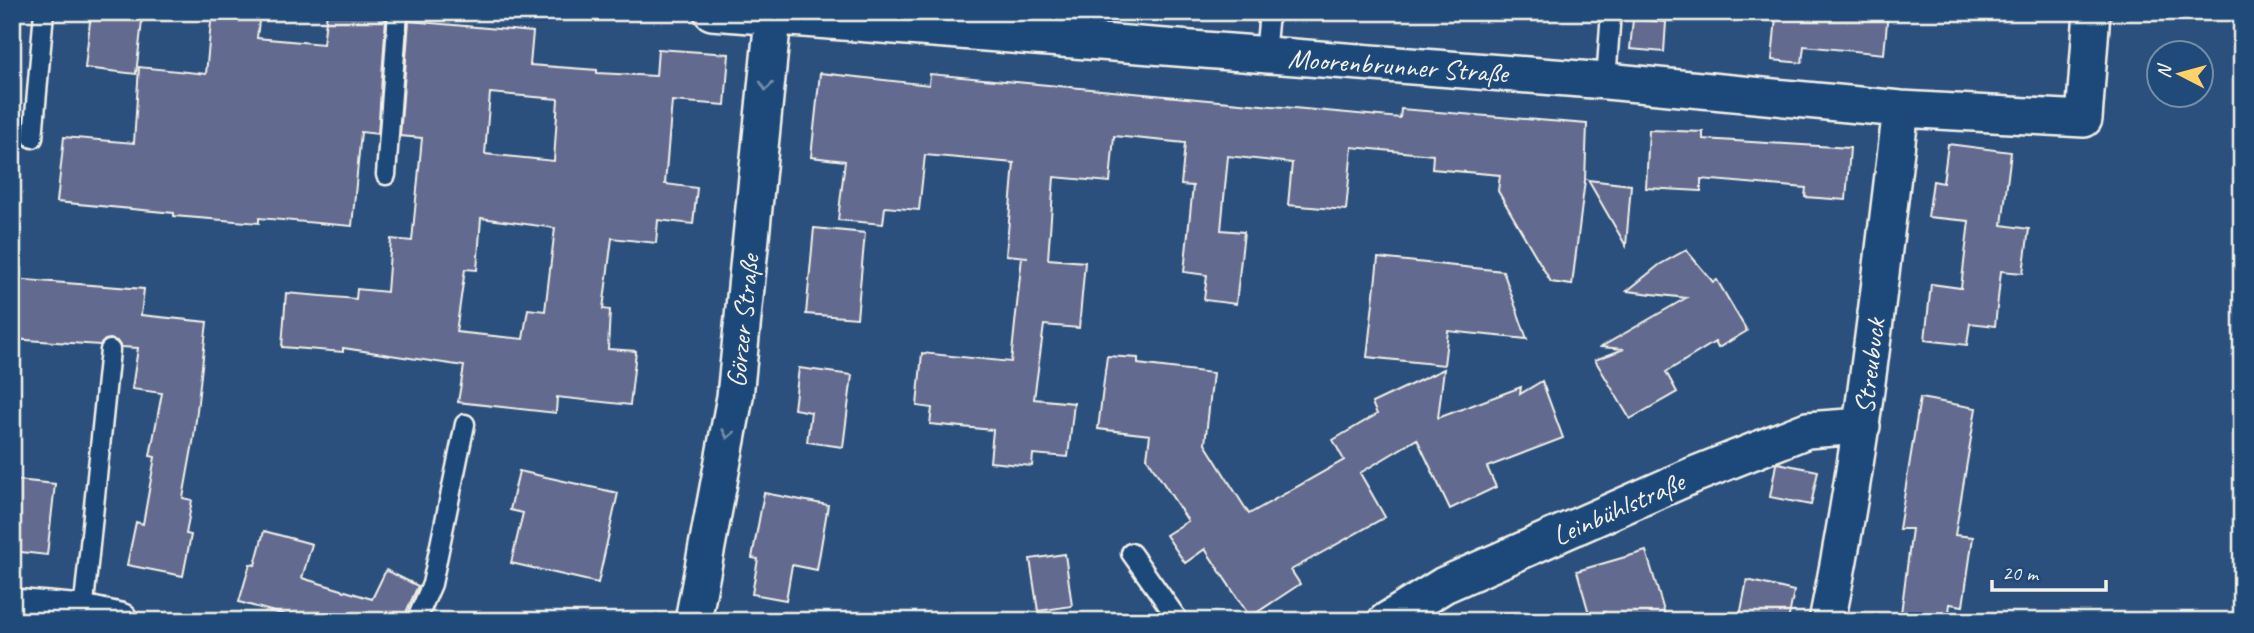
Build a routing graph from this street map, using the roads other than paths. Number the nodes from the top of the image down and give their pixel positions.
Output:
1 (44, 12) edge
2 (398, 12) edge
3 (712, 12) edge
4 (1269, 12) edge
5 (1611, 12) edge
6 (2092, 12) edge
7 (773, 18) junction
8 (1265, 55) junction
9 (1606, 81) junction
10 (1901, 110) junction
11 (33, 138) dead end
12 (386, 176) dead end
13 (110, 350) dead end
14 (466, 425) dead end
15 (1861, 426) junction
16 (1131, 553) dead end
17 (12, 607) edge
18 (83, 613) junction
19 (120, 621) edge
20 (416, 621) edge
21 (693, 621) edge
22 (1179, 621) edge
23 (1385, 621) edge
24 (1827, 621) edge

1 - 11 lane
2 - 12 lane
3 - 7 street, Moorenbrunner Straße
4 - 8 lane
5 - 9 lane
6 - 10 street, Moorenbrunner Straße
7 - 8 street, Moorenbrunner Straße
7 -> 21 street, Görzer Straße
8 - 9 street, Moorenbrunner Straße
9 - 10 street, Moorenbrunner Straße
10 - 15 street, Streubuck
13 - 18 lane
14 - 20 lane
15 - 23 street, Leinbühlstraße
15 - 24 street, Streubuck
16 - 22 lane
17 - 18 street
18 - 19 street

